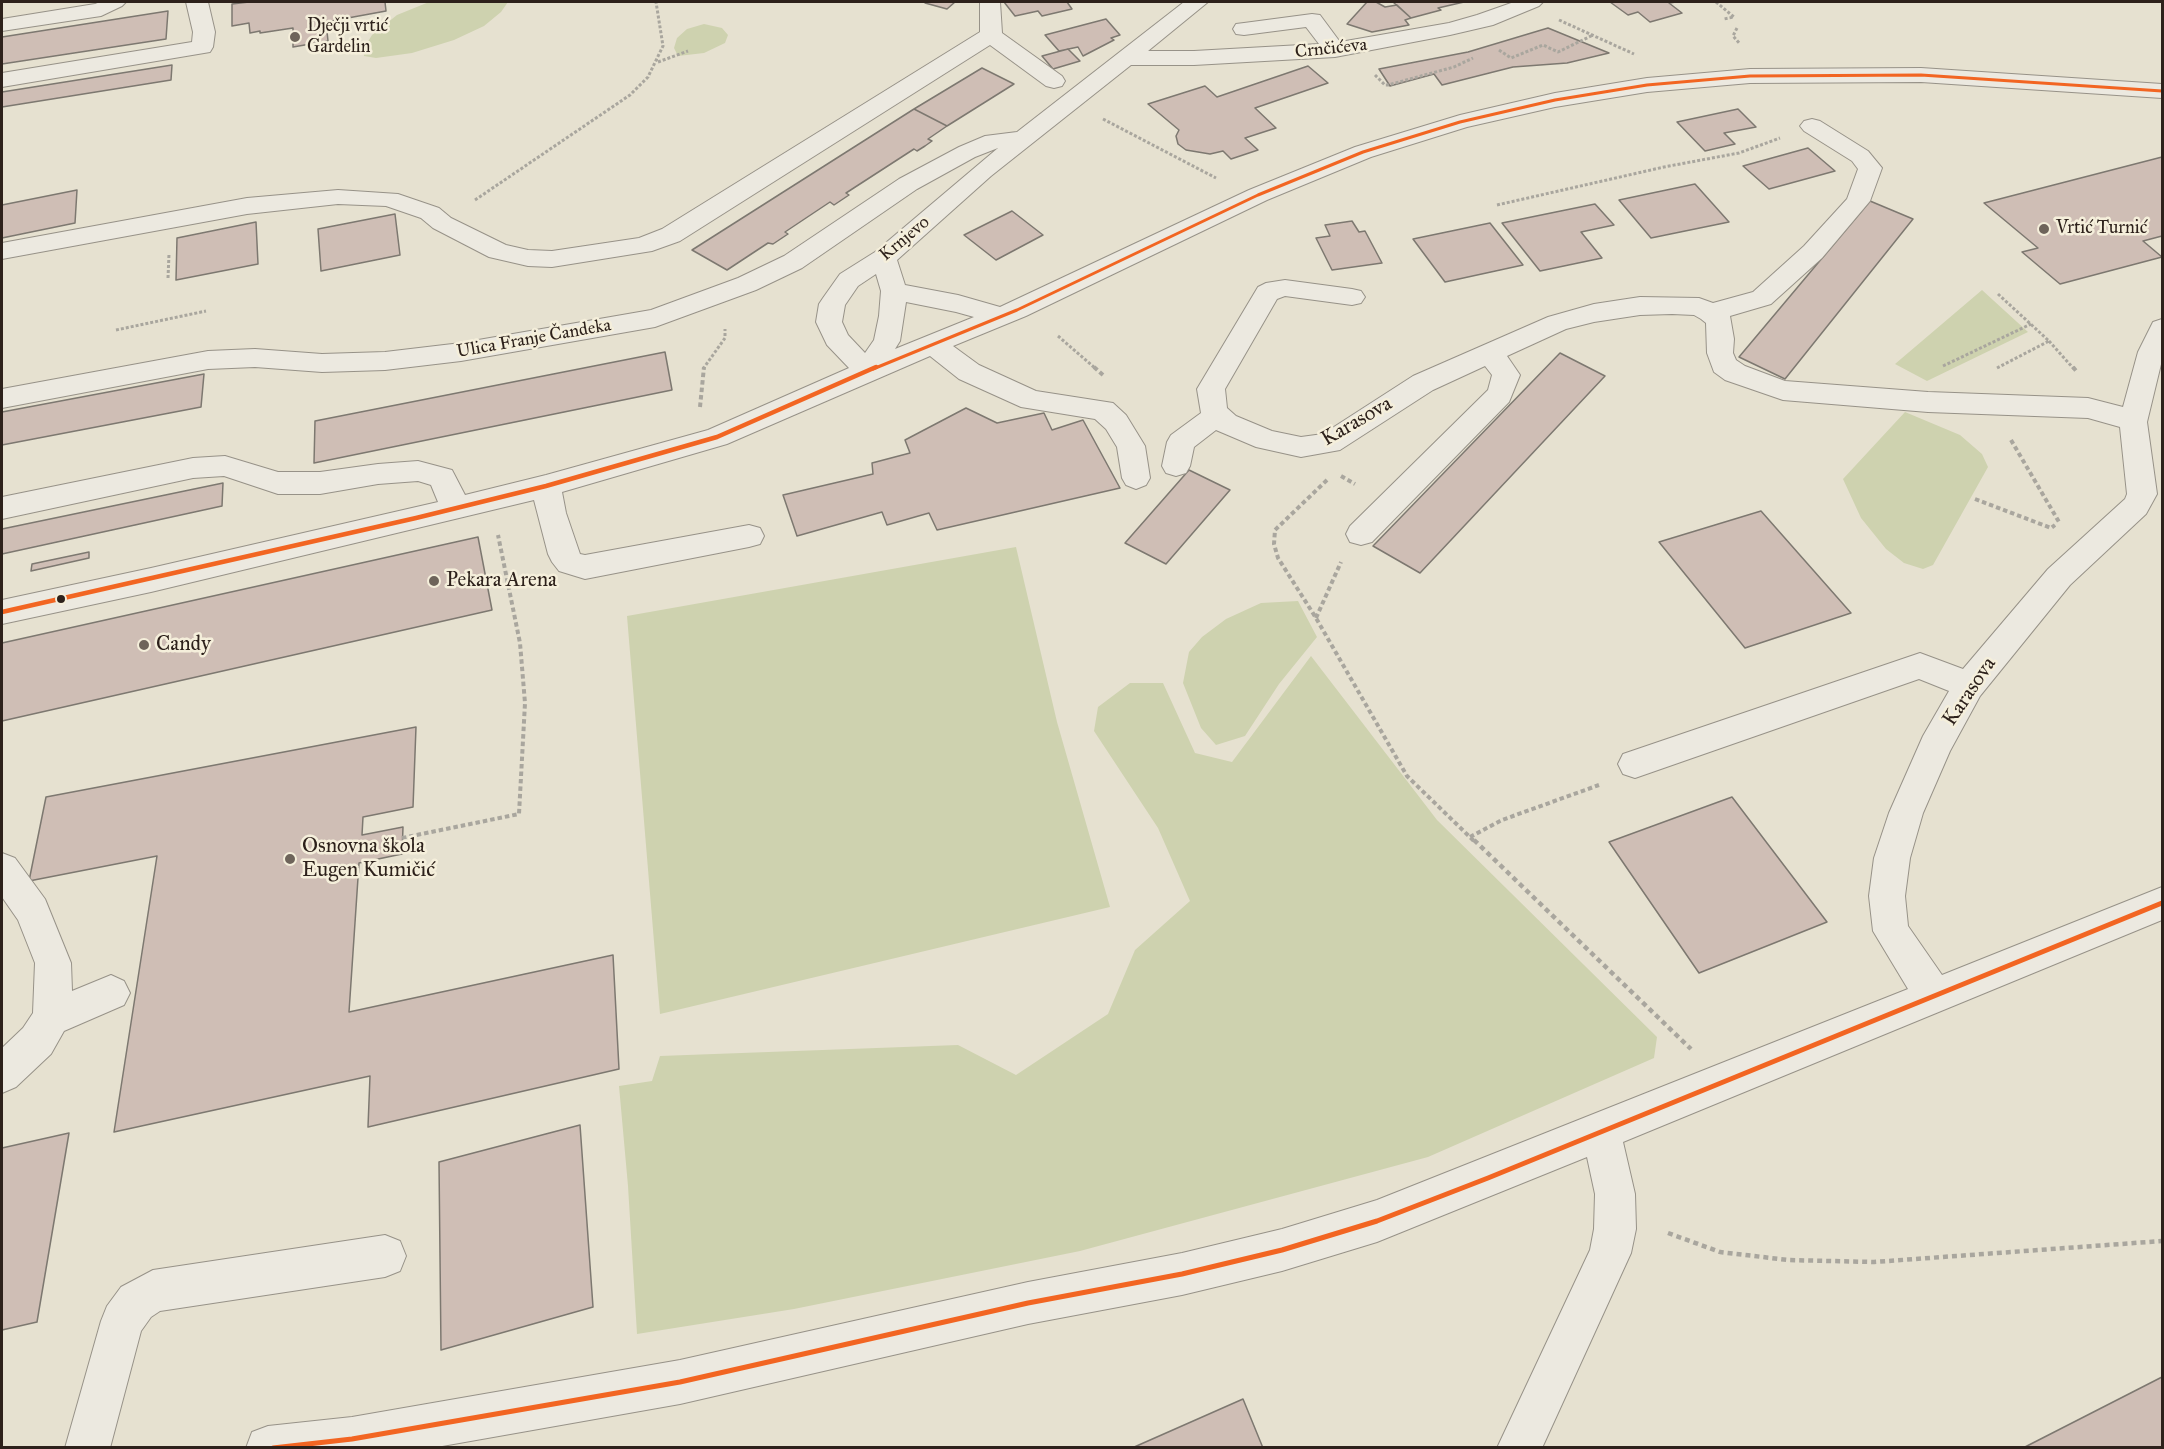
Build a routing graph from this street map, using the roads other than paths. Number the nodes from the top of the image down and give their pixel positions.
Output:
1 (115, 2) edge
2 (197, 2) edge
3 (990, 2) edge
4 (1197, 2) edge
5 (1532, 2) edge
6 (2, 25) edge
7 (1244, 29) dead end
8 (991, 35) junction
9 (1335, 50) junction
10 (1124, 58) junction
11 (2, 80) edge
12 (1054, 81) dead end
13 (2163, 91) edge
14 (1812, 126) road end
15 (1024, 139) junction
16 (2, 251) edge
17 (884, 258) junction
18 (894, 291) junction
19 (1352, 297) dead end
20 (1710, 313) junction
21 (1000, 316) junction
22 (2163, 328) edge
23 (933, 344) junction
24 (1489, 353) junction
25 (867, 371) junction
26 (2, 398) edge
27 (1217, 415) junction
28 (2133, 422) junction
29 (1176, 466) dead end
30 (1136, 478) dead end
31 (546, 486) junction
32 (2, 508) edge
33 (456, 508) junction
34 (2149, 509) edge
35 (1360, 534) road end
36 (749, 536) dead end
37 (2, 612) edge
38 (1970, 686) junction
39 (1635, 764) road end
40 (2, 868) edge
41 (2163, 903) edge
42 (111, 993) dead end
43 (1934, 996) junction
44 (51, 1018) junction
45 (2, 1074) edge
46 (1601, 1132) junction
47 (385, 1256) dead end
48 (87, 1448) edge
49 (268, 1448) edge
50 (1519, 1448) edge

1 - 6 street
2 - 11 street
3 - 8 street
4 - 10 street, Krnjevo
5 - 9 street, Crnčićeva
7 - 9 street
8 - 12 street
8 - 16 street
9 - 10 street, Crnčićeva
10 - 15 street, Krnjevo
13 - 21 street
14 - 20 street
15 - 17 street, Krnjevo
15 - 26 street, Ulica Franje Čandeka
17 - 18 street
17 - 25 street, Krnjevo
18 - 21 street, Krnjevo
18 - 25 street, Krnjevo
19 - 27 street
20 - 24 street, Karasova
20 - 28 street
21 - 23 street
22 - 28 street, Karasova
23 - 25 street
23 - 30 street
24 - 27 street, Karasova
24 - 35 street
25 - 31 street
27 - 29 street
28 - 34 street, Karasova
31 - 33 street
31 - 36 street
32 - 33 street
33 - 37 street
34 - 38 street, Karasova
38 - 39 street
38 - 43 street, Karasova
40 - 44 street
41 - 43 street
42 - 44 street
43 - 46 street
44 - 45 street
46 - 49 street
46 - 50 street
47 - 48 street

